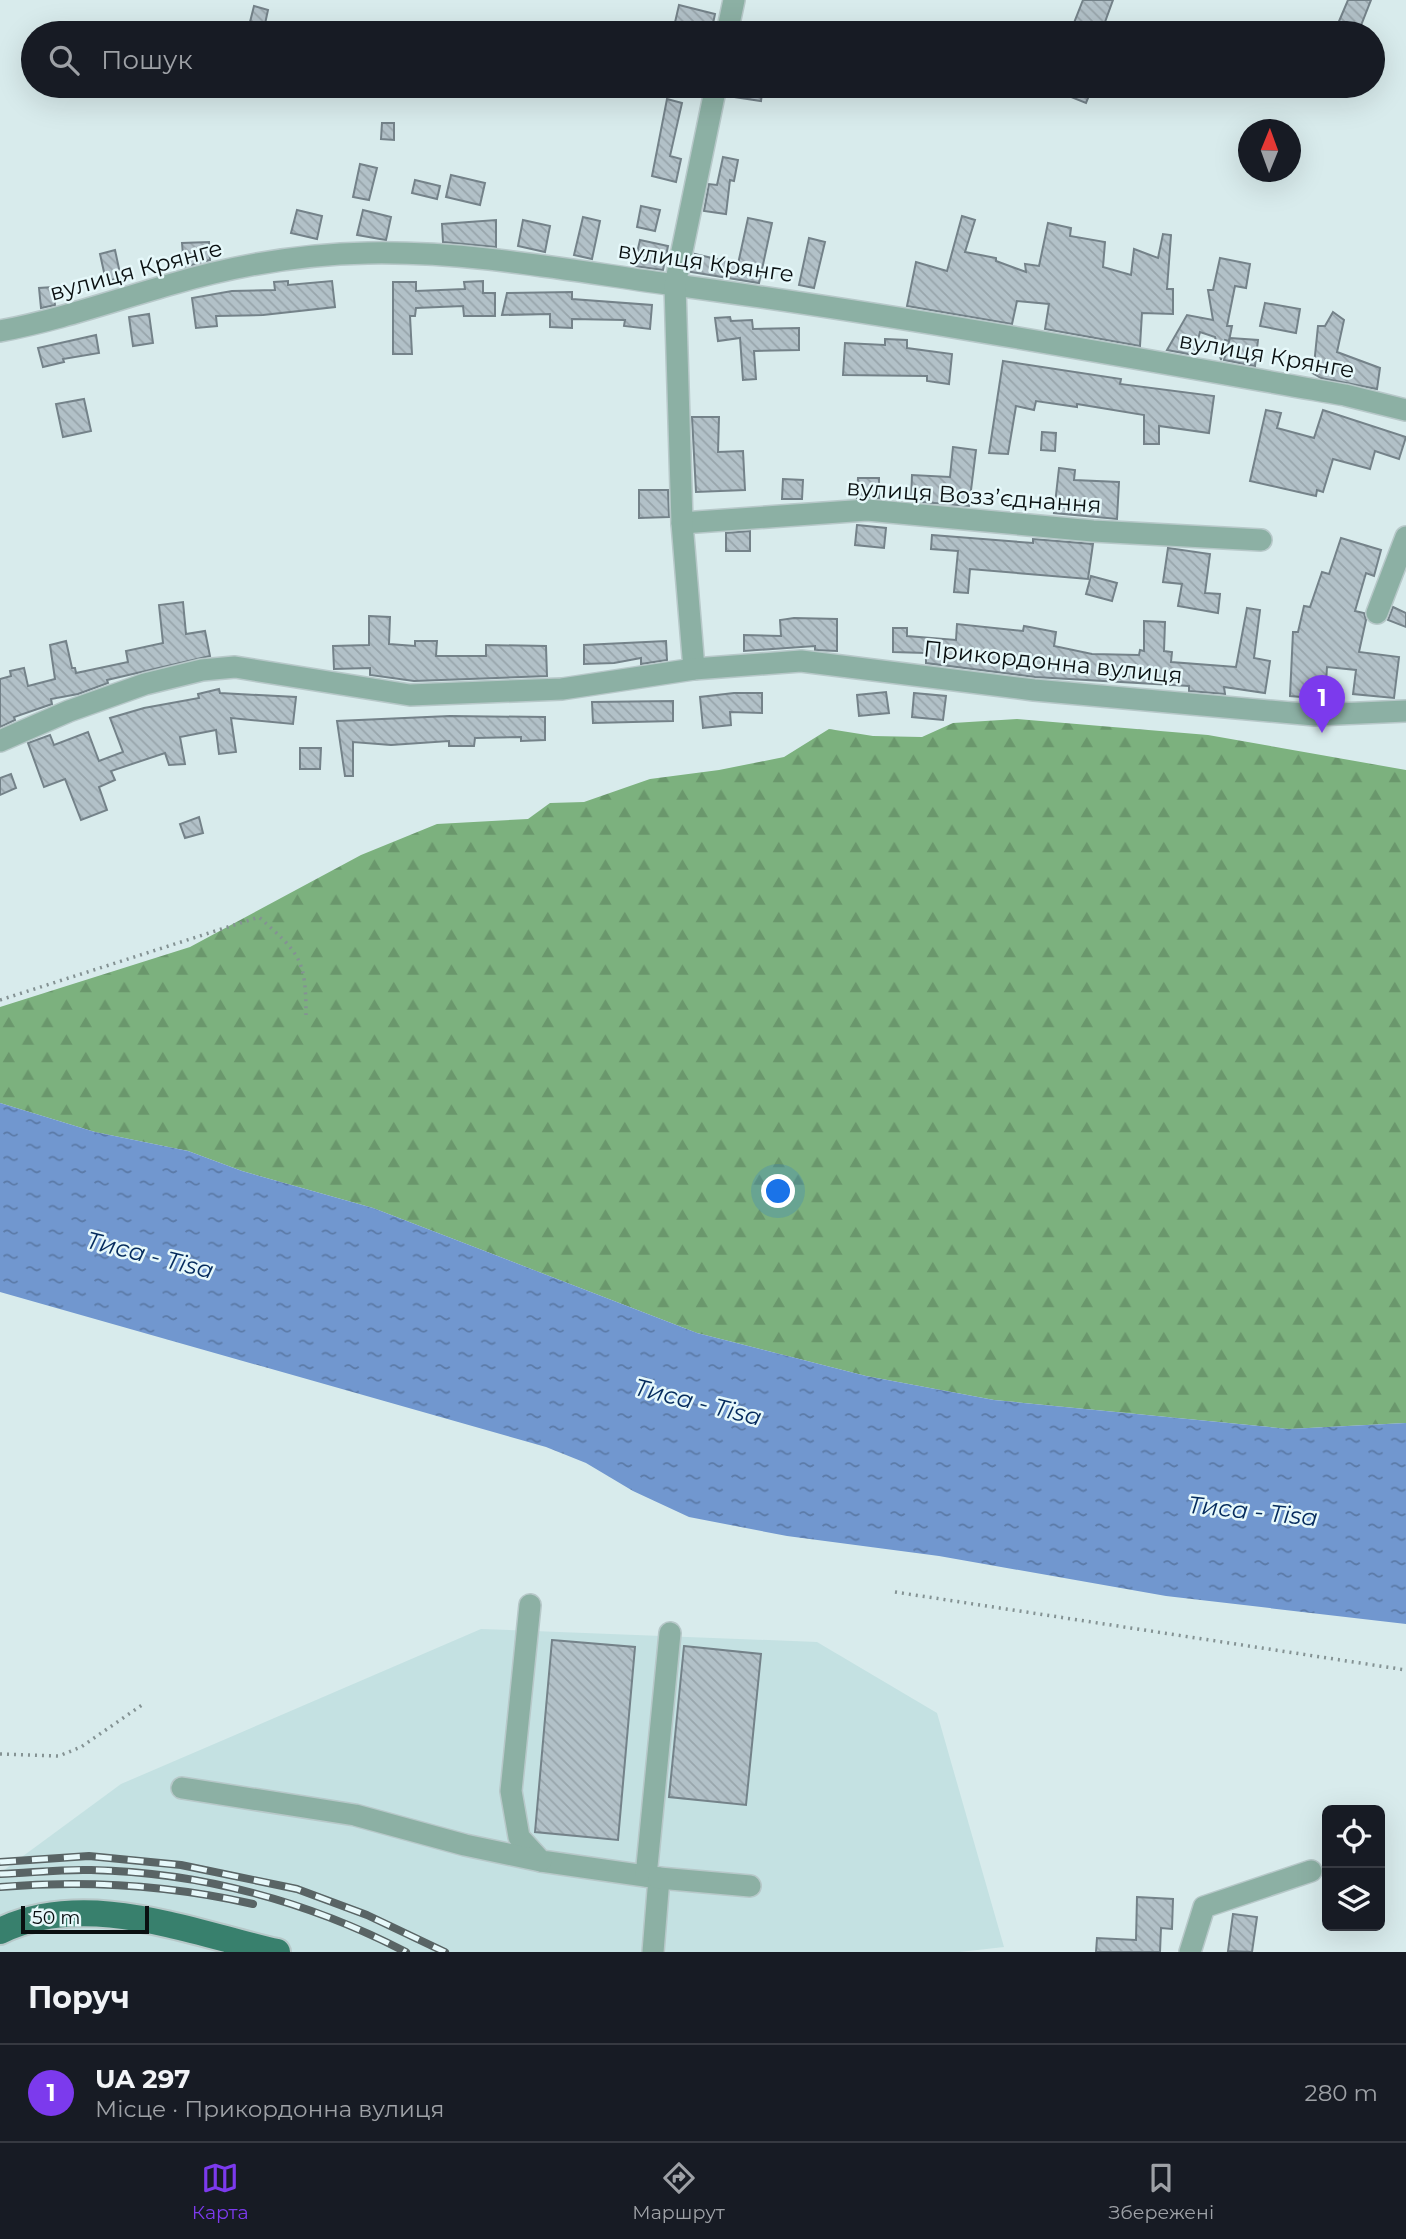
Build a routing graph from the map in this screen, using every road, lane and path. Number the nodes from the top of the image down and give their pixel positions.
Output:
1 (734, 0) edge
2 (730, 21) edge
3 (714, 98) edge
4 (675, 285) junction
5 (0, 331) edge
6 (1406, 410) edge
7 (682, 523) junction
8 (1406, 537) edge
9 (1261, 540) dead end
10 (1377, 613) dead end
11 (694, 669) junction
12 (1406, 711) edge
13 (0, 741) edge
14 (0, 1000) edge
15 (306, 1015) dead end
16 (895, 1592) dead end
17 (530, 1605) dead end
18 (670, 1633) dead end
19 (1406, 1670) edge
20 (142, 1705) dead end
21 (0, 1754) edge
22 (182, 1788) dead end
23 (541, 1861) junction
24 (1311, 1871) dead end
25 (653, 1877) junction
26 (750, 1885) dead end
27 (0, 1931) edge
28 (277, 1952) edge
29 (653, 1952) edge
30 (1189, 1952) edge

1 - 2 street
3 - 4 street
4 - 5 street, вулиця Крянге
4 - 6 street, вулиця Крянге
4 - 7 street
7 - 9 street, вулиця Воззʼєднання
7 - 11 street
8 - 10 street
11 - 12 street, Прикордонна вулиця
11 - 13 street, Прикордонна вулиця
14 - 15 path
16 - 19 path
17 - 23 street
18 - 25 street
20 - 21 path
22 - 23 street
23 - 25 street
24 - 30 street
25 - 26 street
25 - 29 street
27 - 28 main road

